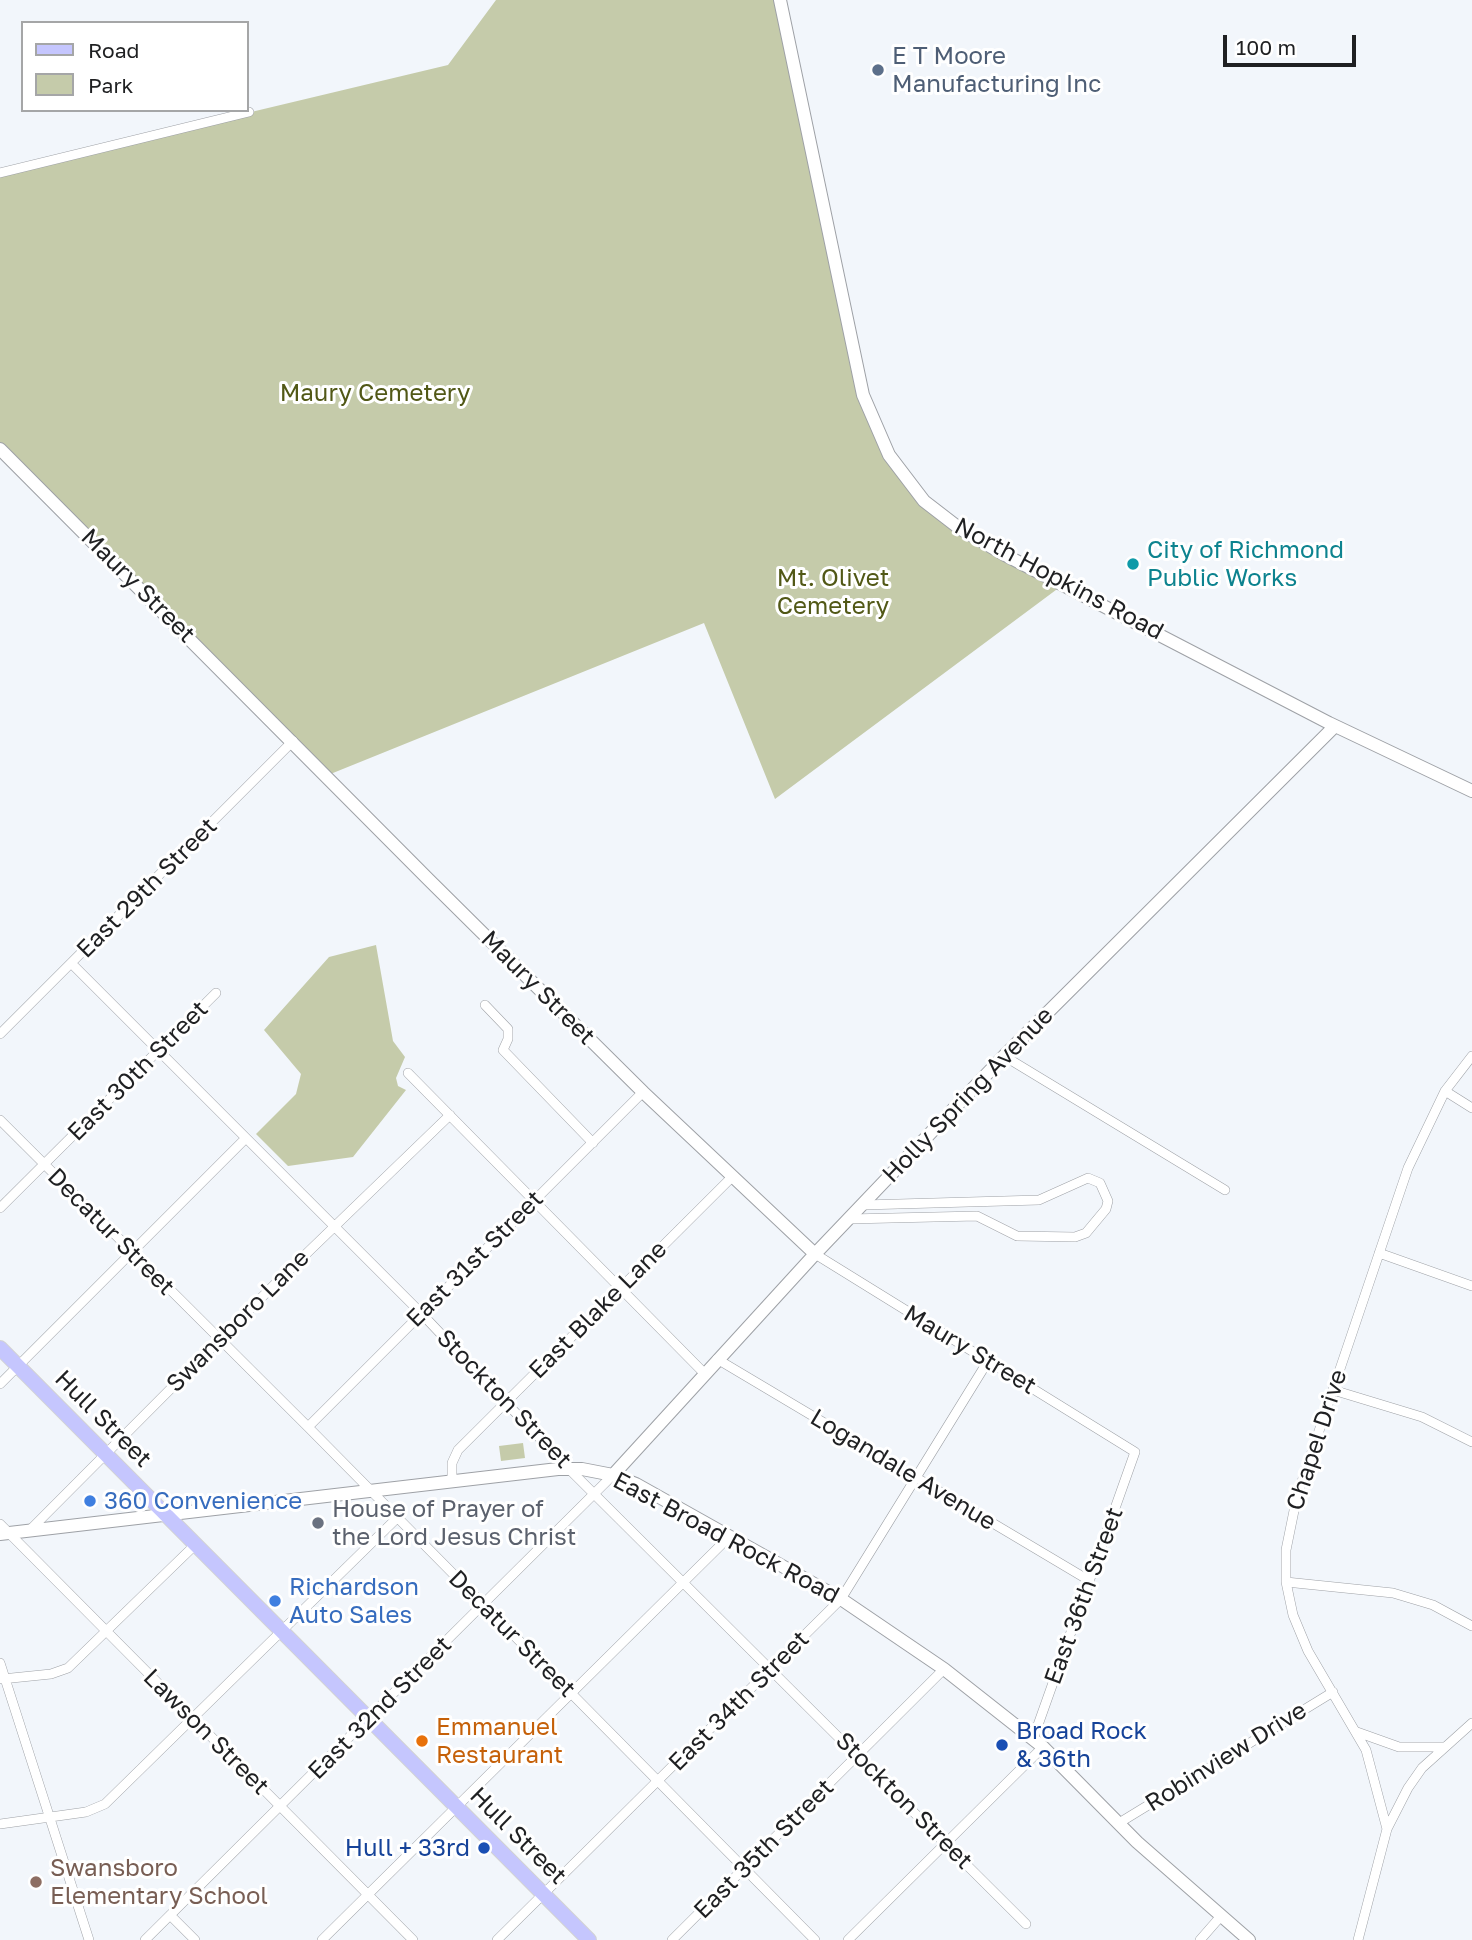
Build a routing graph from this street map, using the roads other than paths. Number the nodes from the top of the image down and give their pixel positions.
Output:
1 (780, 0) edge
2 (249, 112) dead end
3 (0, 173) edge
4 (0, 449) edge
5 (1335, 726) junction
6 (293, 741) junction
7 (1472, 791) edge
8 (71, 963) junction
9 (216, 993) dead end
10 (485, 1005) dead end
11 (0, 1034) edge
12 (157, 1050) junction
13 (1004, 1056) junction
14 (1472, 1056) edge
15 (408, 1073) dead end
16 (1445, 1091) junction
17 (643, 1092) junction
18 (1472, 1108) edge
19 (450, 1115) junction
20 (0, 1120) edge
21 (246, 1138) junction
22 (593, 1143) junction
23 (43, 1164) junction
24 (732, 1177) junction
25 (1225, 1190) dead end
26 (536, 1199) junction
27 (863, 1205) junction
28 (0, 1208) edge
29 (849, 1219) junction
30 (335, 1225) junction
31 (132, 1252) junction
32 (1379, 1253) junction
33 (815, 1254) junction
34 (1472, 1286) edge
35 (620, 1288) junction
36 (421, 1313) junction
37 (219, 1339) junction
38 (0, 1348) edge
39 (717, 1359) junction
40 (988, 1361) junction
41 (18, 1366) junction
42 (704, 1373) junction
43 (0, 1384) edge
44 (1333, 1390) junction
45 (508, 1401) junction
46 (308, 1427) junction
47 (1472, 1442) edge
48 (1135, 1452) joint
49 (105, 1453) junction
50 (568, 1468) junction
51 (613, 1475) junction
52 (916, 1478) junction
53 (452, 1481) junction
54 (369, 1491) junction
55 (595, 1494) junction
56 (167, 1516) junction
57 (397, 1518) junction
58 (3, 1531) edge
59 (29, 1531) junction
60 (730, 1536) junction
61 (196, 1544) junction
62 (684, 1580) junction
63 (1090, 1581) junction
64 (1286, 1582) junction
65 (841, 1599) junction
66 (484, 1605) junction
67 (1472, 1626) edge
68 (106, 1632) junction
69 (283, 1632) junction
70 (0, 1663) edge
71 (771, 1668) junction
72 (944, 1669) junction
73 (3, 1679) edge
74 (1333, 1692) junction
75 (570, 1693) junction
76 (193, 1719) junction
77 (369, 1719) junction
78 (1472, 1723) edge
79 (1357, 1732) junction
80 (1038, 1743) junction
81 (1443, 1747) junction
82 (859, 1755) junction
83 (660, 1782) junction
84 (280, 1806) junction
85 (456, 1807) junction
86 (50, 1818) junction
87 (1119, 1823) junction
88 (0, 1825) edge
89 (1387, 1829) junction
90 (945, 1843) junction
91 (744, 1868) junction
92 (368, 1895) junction
93 (543, 1895) junction
94 (170, 1915) junction
95 (1221, 1916) junction
96 (1026, 1924) dead end
97 (89, 1940) edge
98 (145, 1940) edge
99 (195, 1940) edge
100 (322, 1940) edge
101 (413, 1940) edge
102 (498, 1940) edge
103 (589, 1940) edge
104 (672, 1940) edge
105 (815, 1940) edge
106 (848, 1940) edge
107 (1200, 1940) edge
108 (1249, 1940) edge
109 (1358, 1940) edge

1 - 5 main road, North Hopkins Road
2 - 3 street
4 - 6 main road, Maury Street
5 - 7 main road, North Hopkins Road
5 - 13 main road, Holly Spring Avenue
6 - 8 street, East 29th Street
6 - 17 main road, Maury Street
8 - 11 street, East 29th Street
8 - 12 street, Stockton Street
9 - 12 street, East 30th Street
10 - 22 street
12 - 21 street, Stockton Street
12 - 23 street, East 30th Street
13 - 25 street
13 - 27 main road, Holly Spring Avenue
14 - 16 street, Chapel Drive
15 - 19 street
16 - 18 street
16 - 32 street, Chapel Drive
17 - 22 street, East 31st Street
17 - 24 main road, Maury Street
19 - 26 street
19 - 30 street, Swansboro Lane
20 - 23 street, Decatur Street
21 - 30 street, Stockton Street
21 - 31 street
22 - 26 street, East 31st Street
23 - 28 street, East 30th Street
23 - 31 street, Decatur Street
24 - 33 main road, Maury Street
24 - 35 street, East Blake Lane
26 - 35 street
26 - 36 street, East 31st Street
27 - 29 main road, Holly Spring Avenue
27 - 29 street
29 - 33 main road, Holly Spring Avenue
30 - 36 street, Stockton Street
30 - 37 street, Swansboro Lane
31 - 37 street, Decatur Street
31 - 41 street
32 - 34 street
32 - 44 street, Chapel Drive
33 - 39 main road, Holly Spring Avenue
33 - 40 street, Maury Street
35 - 42 street
35 - 45 street, East Blake Lane
36 - 45 street, Stockton Street
36 - 46 street, East 31st Street
37 - 46 street, Decatur Street
37 - 49 street, Swansboro Lane
38 - 41 main road, Hull Street
39 - 42 main road, Holly Spring Avenue
39 - 52 street, Logandale Avenue
40 - 48 street, Maury Street
40 - 52 street, East 34th Street
41 - 43 street
41 - 49 main road, Hull Street
42 - 51 main road, Holly Spring Avenue
44 - 47 street
44 - 64 street, Chapel Drive
45 - 50 street, Stockton Street
45 - 53 street, East Blake Lane
46 - 54 street, Decatur Street
48 - 63 street, East 36th Street
49 - 56 main road, Hull Street
49 - 59 street, Swansboro Lane
50 - 51 main road, East Broad Rock Road
50 - 53 main road, East Broad Rock Road
50 - 55 street, Stockton Street
51 - 55 street, East 32nd Street
51 - 60 main road, East Broad Rock Road
52 - 63 street, Logandale Avenue
52 - 65 street, East 34th Street
53 - 54 main road, East Broad Rock Road
54 - 56 main road, East Broad Rock Road
54 - 57 street, Decatur Street
55 - 62 street, Stockton Street
55 - 66 street, East 32nd Street
56 - 59 main road, East Broad Rock Road
56 - 61 main road, Hull Street
57 - 66 street, Decatur Street
57 - 69 street
58 - 59 main road, East Broad Rock Road
58 - 68 street, Lawson Street
60 - 62 street
60 - 65 main road, East Broad Rock Road
61 - 68 street
61 - 69 main road, Hull Street
62 - 71 street, Stockton Street
62 - 75 street
63 - 80 street, East 36th Street
64 - 67 street
64 - 74 street, Chapel Drive
65 - 71 street, East 34th Street
65 - 72 main road, East Broad Rock Road
66 - 75 street, Decatur Street
66 - 77 street, East 32nd Street
68 - 73 street
68 - 76 street, Lawson Street
69 - 76 street
69 - 77 main road, Hull Street
70 - 73 street
71 - 82 street, Stockton Street
71 - 83 street, East 34th Street
72 - 80 main road, East Broad Rock Road
72 - 82 street, East 35th Street
73 - 86 street
74 - 79 street, Chapel Drive
74 - 87 street, Robinview Drive
75 - 83 street, Decatur Street
75 - 85 street
76 - 84 street, Lawson Street
76 - 86 street
77 - 84 street, East 32nd Street
77 - 85 main road, Hull Street
78 - 81 street
79 - 81 street
79 - 89 street, Chapel Drive
80 - 87 main road, East Broad Rock Road
80 - 90 street, East 36th Street
81 - 89 street
82 - 90 street, Stockton Street
82 - 91 street, East 35th Street
83 - 91 street, Decatur Street
83 - 93 street, East 34th Street
84 - 92 street, Lawson Street
84 - 94 street, East 32nd Street
85 - 92 street
85 - 93 main road, Hull Street
86 - 88 street
86 - 97 street
87 - 95 main road, East Broad Rock Road
89 - 109 street
90 - 96 street, Stockton Street
90 - 106 street, East 36th Street
91 - 104 street, East 35th Street
91 - 105 street, Decatur Street
92 - 100 street
92 - 101 street, Lawson Street
93 - 102 street, East 34th Street
93 - 103 main road, Hull Street
94 - 98 street, East 32nd Street
94 - 99 street
95 - 107 street
95 - 108 main road, East Broad Rock Road

